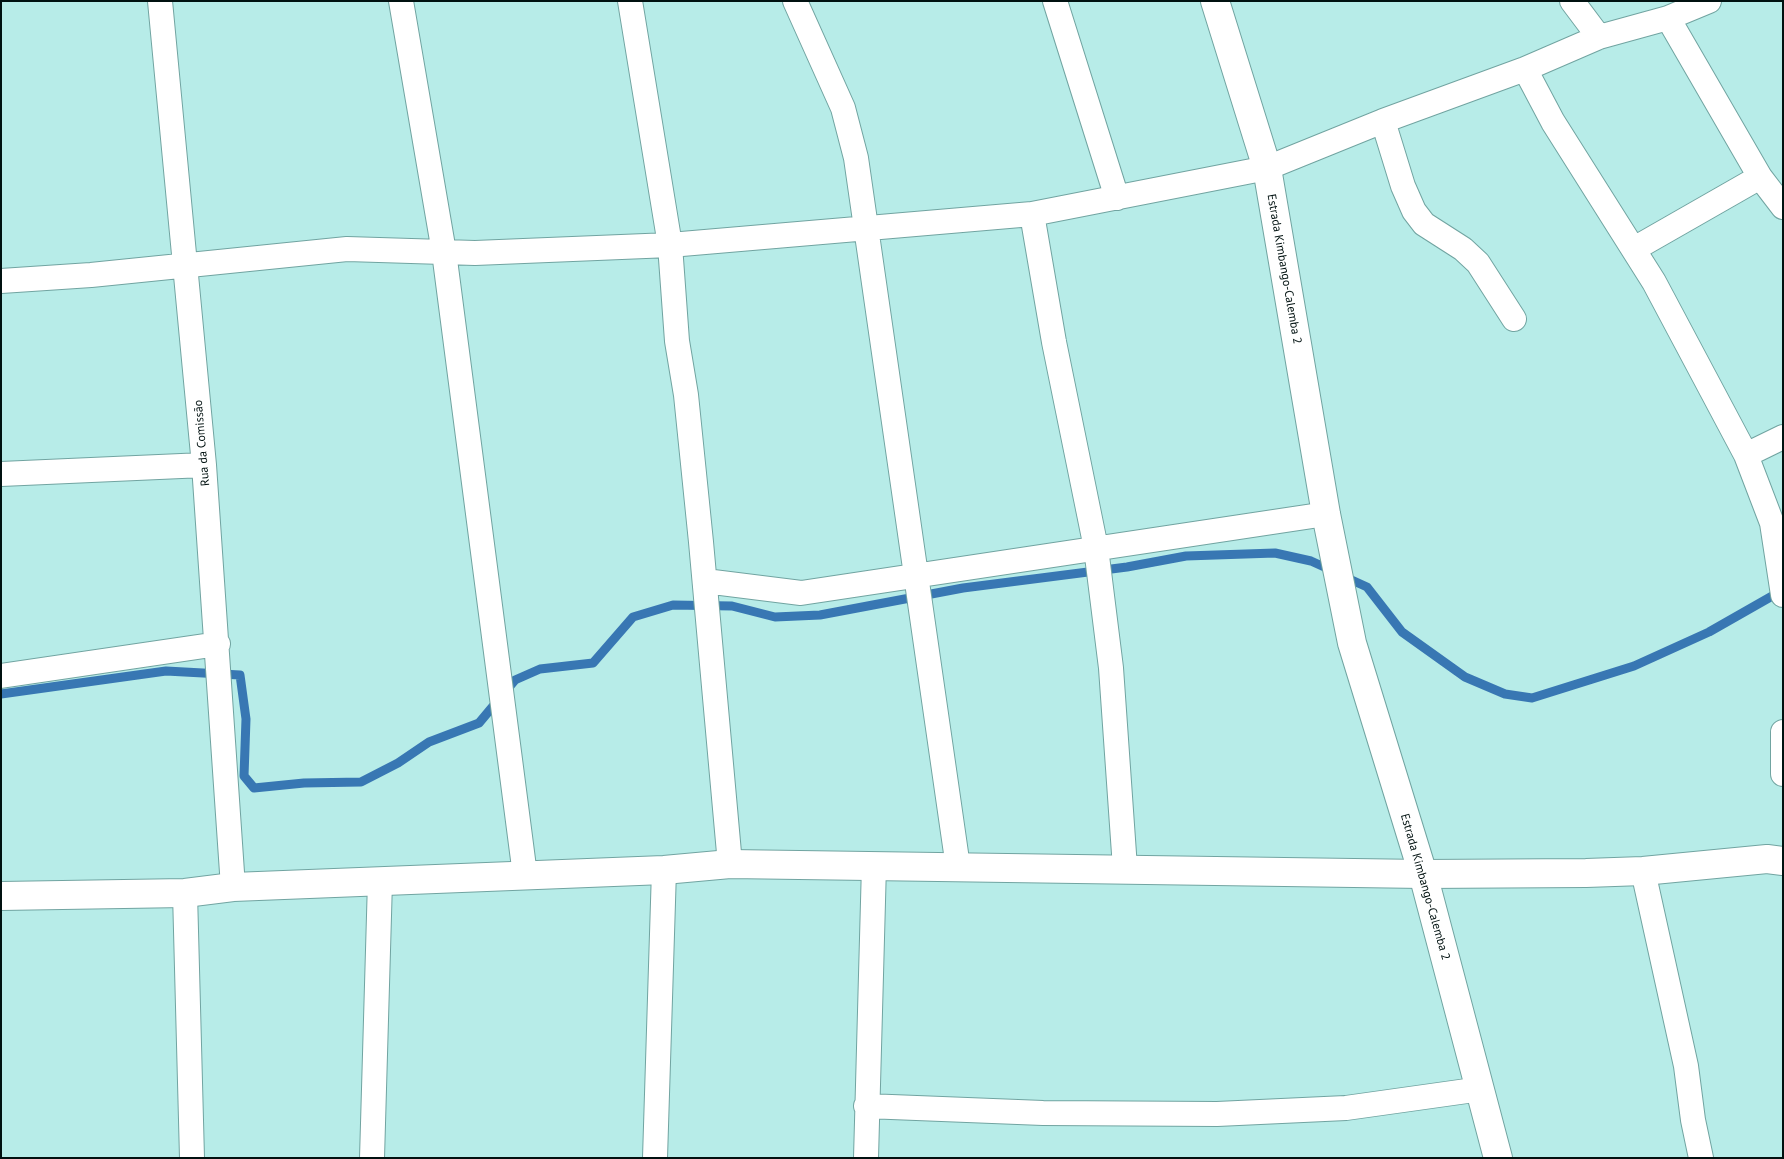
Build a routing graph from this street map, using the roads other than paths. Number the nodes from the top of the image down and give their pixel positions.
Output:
1 (160, 1) edge
2 (401, 1) edge
3 (630, 1) edge
4 (795, 1) edge
5 (1055, 1) edge
6 (1215, 1) edge
7 (1572, 1) edge
8 (1708, 1) edge
9 (1668, 18) junction
10 (1599, 37) junction
11 (1525, 69) junction
12 (1383, 121) junction
13 (1267, 168) junction
14 (1760, 177) junction
15 (1117, 198) junction
16 (1783, 207) edge
17 (1032, 214) junction
18 (867, 229) junction
19 (670, 244) junction
20 (1634, 249) junction
21 (444, 252) junction
22 (186, 266) junction
23 (1, 281) edge
24 (1514, 319) dead end
25 (1783, 437) edge
26 (1746, 455) junction
27 (204, 465) junction
28 (1, 474) edge
29 (1326, 514) junction
30 (1096, 548) junction
31 (916, 574) junction
32 (705, 581) junction
33 (1783, 595) edge
34 (218, 644) junction
35 (1, 676) edge
36 (1783, 732) edge
37 (1783, 774) edge
38 (1783, 861) edge
39 (730, 864) junction
40 (874, 865) junction
41 (958, 867) junction
42 (1125, 868) junction
43 (664, 870) junction
44 (1642, 871) junction
45 (1423, 874) junction
46 (525, 876) junction
47 (380, 881) junction
48 (233, 886) junction
49 (185, 893) junction
50 (1, 896) edge
51 (1481, 1089) junction
52 (866, 1106) junction
53 (192, 1158) edge
54 (372, 1158) edge
55 (655, 1158) edge
56 (866, 1158) edge
57 (1498, 1158) edge
58 (1701, 1158) edge

1 - 22 street, Rua da Comissão
2 - 21 street
3 - 19 street
4 - 18 street
5 - 15 street
6 - 13 street, Estrada Kimbango-Calemba 2
7 - 10 street
8 - 9 street
9 - 10 street
9 - 14 street
10 - 11 street
11 - 12 street
11 - 20 street
12 - 13 street
12 - 24 street
13 - 15 street
13 - 29 street, Estrada Kimbango-Calemba 2
14 - 16 street
14 - 20 street
15 - 17 street
17 - 18 street
17 - 30 street
18 - 19 street
18 - 31 street
19 - 21 street
19 - 32 street
20 - 26 street
21 - 22 street
21 - 46 street
22 - 23 street
22 - 27 street, Rua da Comissão
25 - 26 street
26 - 33 street
27 - 28 street
27 - 34 street, Rua da Comissão
29 - 30 street
29 - 45 street, Estrada Kimbango-Calemba 2
30 - 31 street
30 - 42 street
31 - 32 street
31 - 41 street
32 - 39 street
34 - 35 street
34 - 48 street, Rua da Comissão
36 - 37 street
38 - 44 street
39 - 40 street
39 - 43 street
40 - 41 street
40 - 52 street
41 - 42 street
42 - 45 street
43 - 46 street
43 - 55 street
44 - 45 street
44 - 58 street
45 - 51 street, Estrada Kimbango-Calemba 2
46 - 47 street
47 - 48 street
47 - 54 street
48 - 49 street
49 - 50 street
49 - 53 street
51 - 52 street
51 - 57 street, Estrada Kimbango-Calemba 2
52 - 56 street

